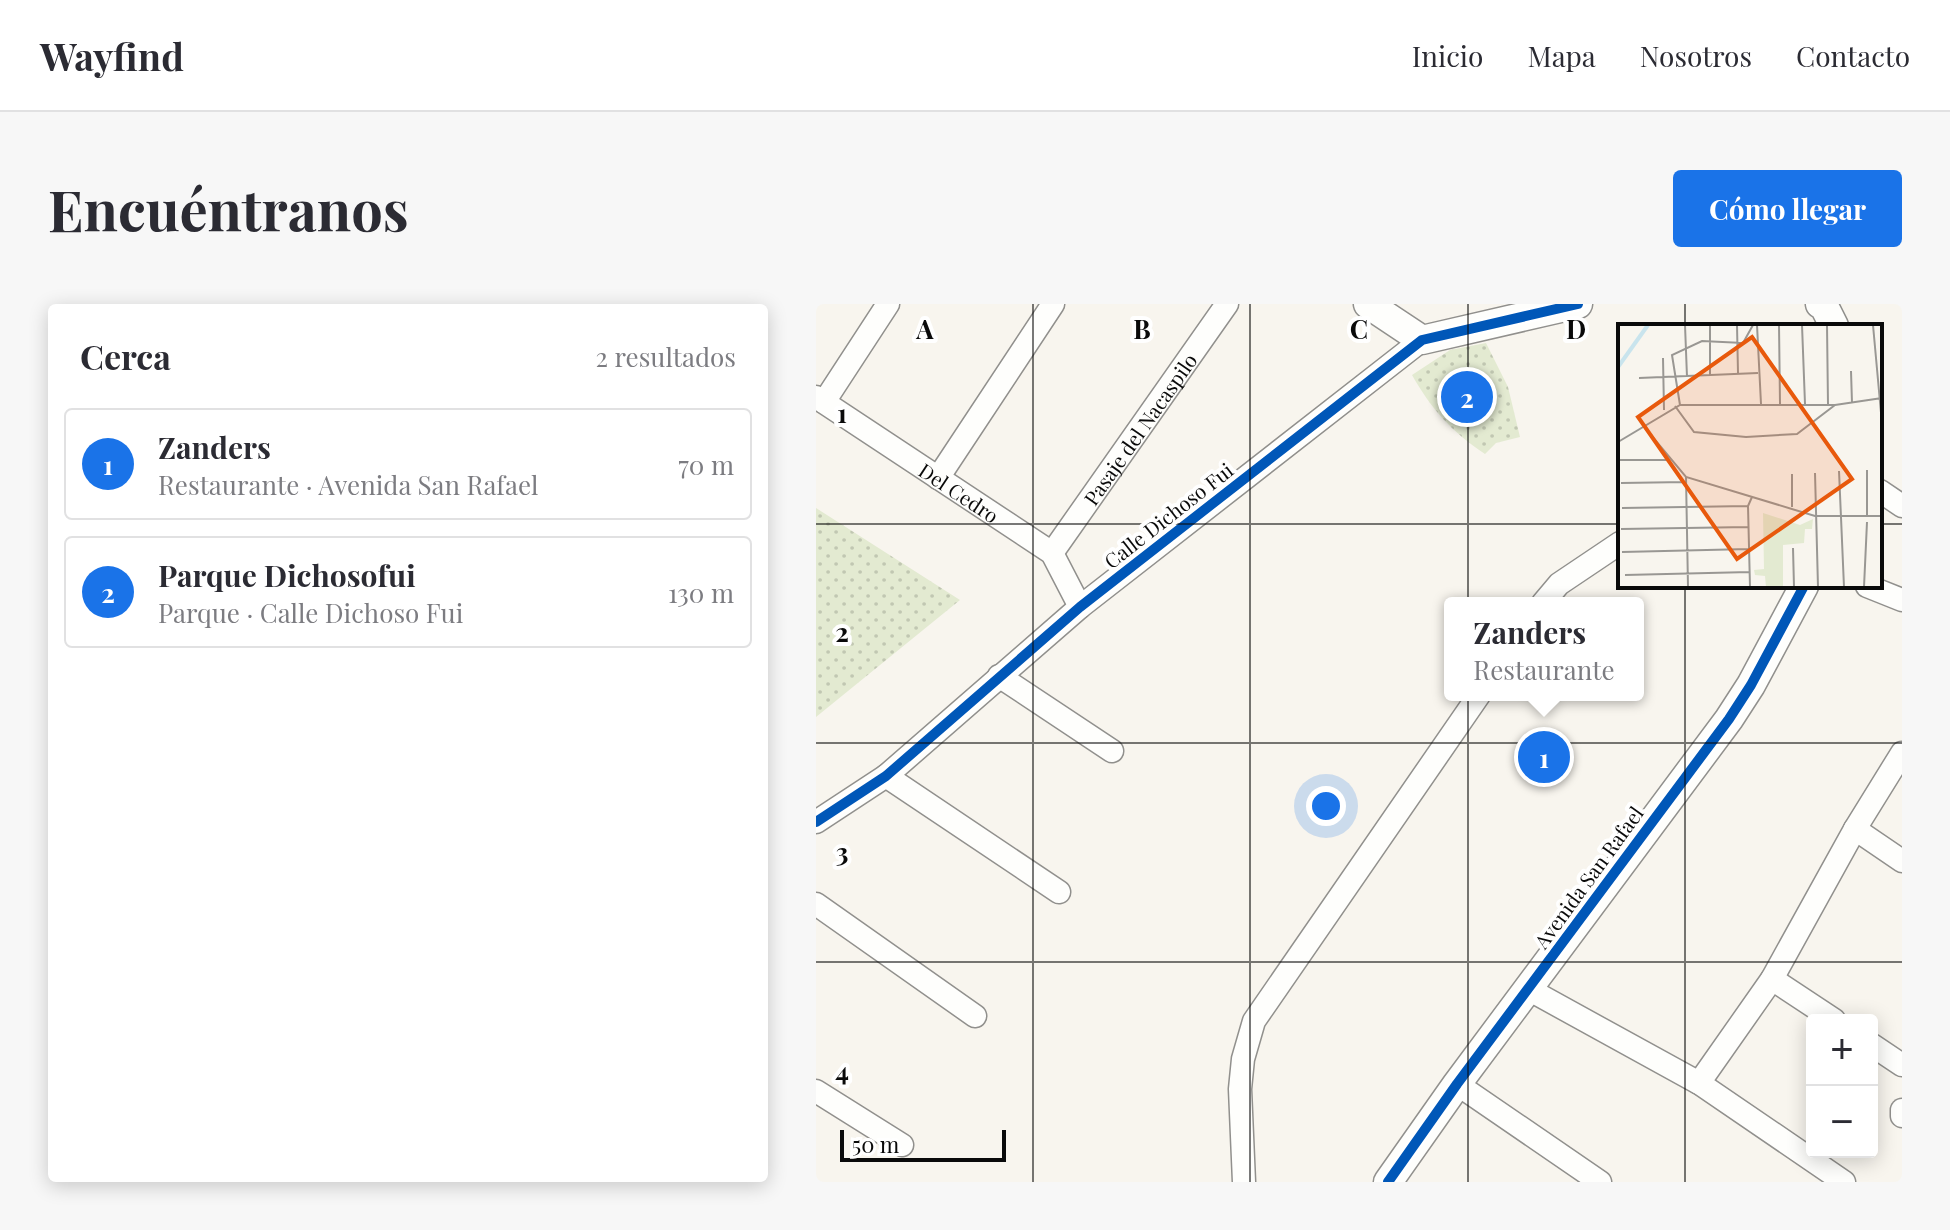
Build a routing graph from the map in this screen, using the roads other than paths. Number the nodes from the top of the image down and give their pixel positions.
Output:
1 (888, 304) edge
2 (1053, 304) edge
3 (1227, 304) edge
4 (1368, 304) edge
5 (1578, 304) edge
6 (1399, 313) edge
7 (1422, 340) junction
8 (820, 400) edge
9 (938, 478) junction
10 (1882, 492) edge
11 (1902, 506) edge
12 (1618, 544) edge
13 (1052, 553) junction
14 (1803, 588) edge
15 (1872, 588) edge
16 (1548, 597) edge
17 (1902, 600) edge
18 (1080, 607) junction
19 (999, 676) junction
20 (1475, 701) edge
21 (1112, 751) dead end
22 (1902, 753) edge
23 (886, 776) junction
24 (816, 822) edge
25 (1855, 829) junction
26 (1902, 861) edge
27 (1059, 892) dead end
28 (816, 904) edge
29 (1772, 979) junction
30 (1528, 989) junction
31 (1825, 1014) edge
32 (975, 1016) dead end
33 (1878, 1049) edge
34 (1902, 1065) edge
35 (1699, 1083) junction
36 (1457, 1084) junction
37 (816, 1091) edge
38 (902, 1145) dead end
39 (1244, 1182) edge
40 (1388, 1182) edge
41 (1600, 1182) edge
42 (1844, 1182) edge

1 - 8 street
2 - 9 street
3 - 13 street, Pasaje del Nacaspilo
4 - 6 street
5 - 7 street, Calle Dichoso Fui
6 - 7 street
7 - 18 street, Calle Dichoso Fui
8 - 9 street, Del Cedro
9 - 13 street, Del Cedro
10 - 11 street
12 - 16 street
13 - 18 street, Del Cedro
14 - 30 street, Avenida San Rafael
15 - 17 street
18 - 19 street, Calle Dichoso Fui
19 - 21 street
19 - 23 street, Calle Dichoso Fui
20 - 39 street
22 - 25 street
23 - 24 street, Calle Dichoso Fui
23 - 27 street
25 - 26 street
25 - 29 street
28 - 32 street
29 - 31 street
29 - 35 street
30 - 35 street
30 - 36 street, Avenida San Rafael
33 - 34 street
35 - 42 street
36 - 40 street, Avenida San Rafael
36 - 41 street
37 - 38 street

